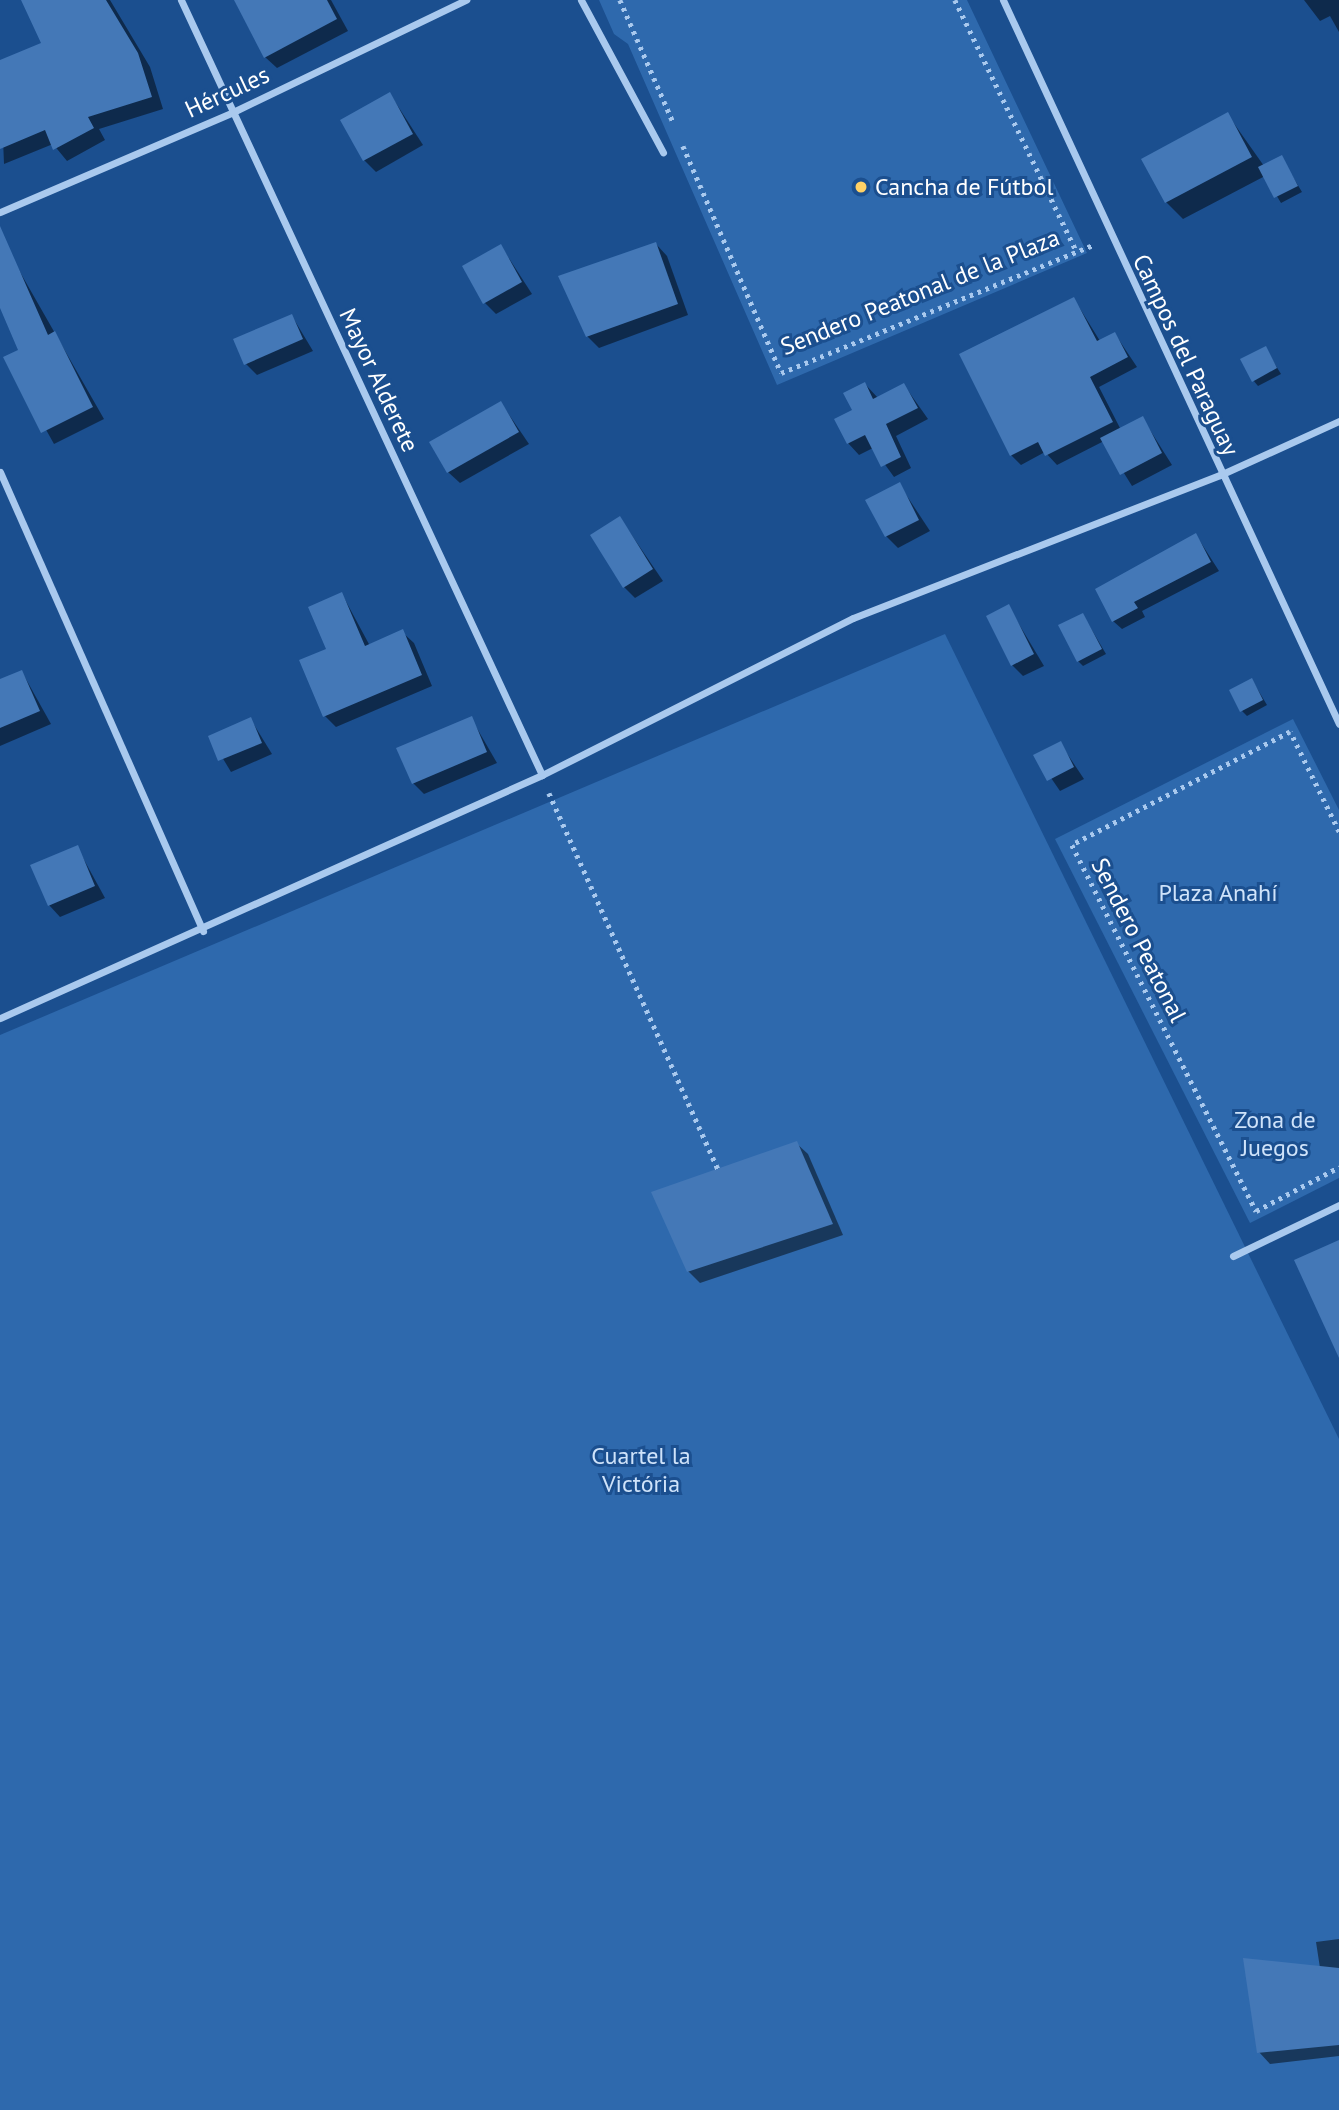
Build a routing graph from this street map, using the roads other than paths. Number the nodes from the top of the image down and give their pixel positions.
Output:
1 (181, 0) edge
2 (466, 0) edge
3 (581, 0) edge
4 (1003, 0) edge
5 (233, 112) junction
6 (663, 152) dead end
7 (0, 212) edge
8 (1339, 421) edge
9 (0, 472) edge
10 (1220, 475) junction
11 (1339, 724) edge
12 (542, 775) junction
13 (203, 931) junction
14 (0, 1018) edge
15 (1339, 1205) edge
16 (1233, 1256) dead end

1 - 5 street, Mayor Alderete
2 - 5 street, Hércules
3 - 6 street
4 - 10 street, Campos del Paraguay
5 - 7 street, Hércules
5 - 12 street, Mayor Alderete
8 - 10 street
9 - 13 street
10 - 11 street, Campos del Paraguay
10 - 12 street
12 - 13 street
13 - 14 street
15 - 16 street

